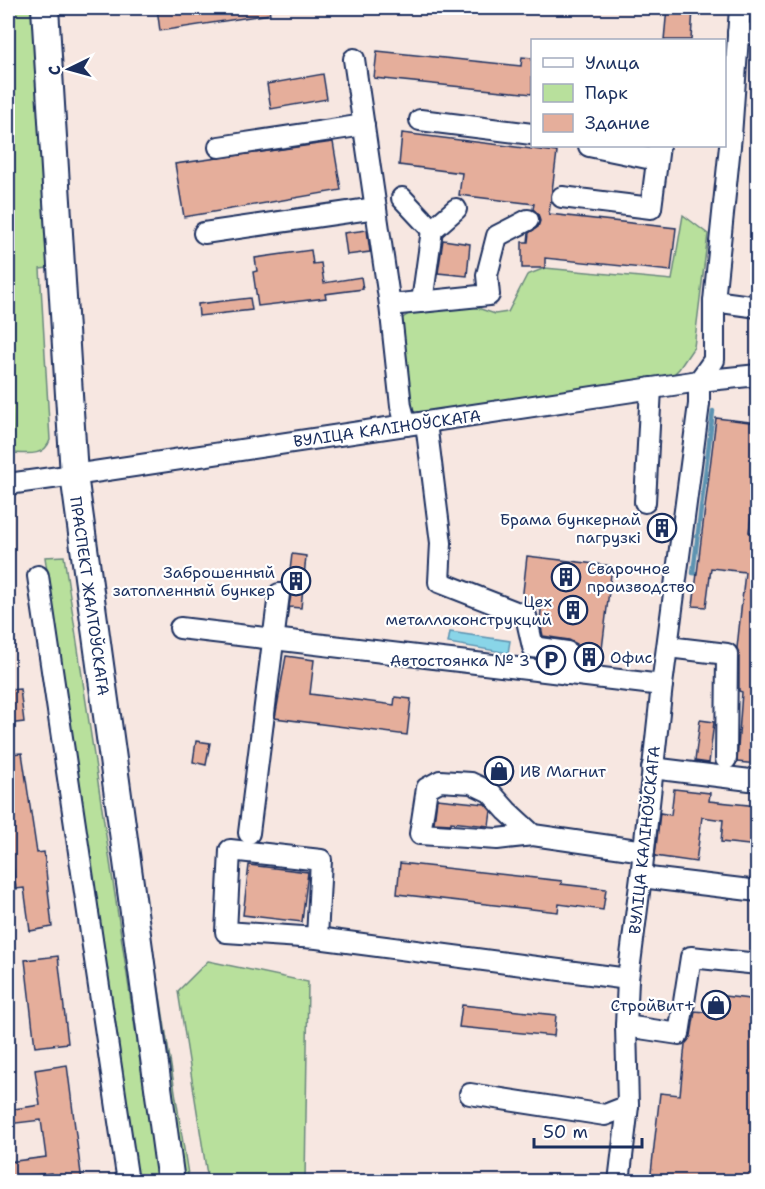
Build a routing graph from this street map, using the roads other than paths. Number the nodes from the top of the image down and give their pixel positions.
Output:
1 (45, 8) edge
2 (740, 8) edge
3 (748, 34) edge
4 (354, 59) dead end
5 (420, 120) dead end
6 (364, 125) junction
7 (531, 134) edge
8 (728, 136) edge
9 (219, 147) dead end
10 (599, 147) edge
11 (658, 153) edge
12 (562, 197) dead end
13 (402, 198) dead end
14 (376, 208) junction
15 (456, 209) dead end
16 (528, 220) dead end
17 (432, 230) junction
18 (204, 233) dead end
19 (714, 301) junction
20 (422, 302) junction
21 (390, 305) junction
22 (758, 307) edge
23 (758, 375) edge
24 (699, 381) junction
25 (651, 388) junction
26 (426, 423) junction
27 (406, 425) junction
28 (74, 475) junction
29 (8, 484) edge
30 (645, 502) dead end
31 (38, 576) dead end
32 (279, 594) dead end
33 (180, 628) dead end
34 (274, 639) junction
35 (668, 647) junction
36 (566, 674) junction
37 (662, 685) junction
38 (726, 759) dead end
39 (652, 768) junction
40 (758, 781) edge
41 (249, 833) dead end
42 (533, 835) junction
43 (644, 851) junction
44 (641, 877) junction
45 (758, 891) edge
46 (316, 938) junction
47 (758, 964) edge
48 (628, 979) junction
49 (626, 1026) junction
50 (470, 1094) dead end
51 (628, 1106) junction
52 (128, 1182) edge
53 (171, 1182) edge
54 (619, 1182) edge

1 - 28 main road, ПРАСПЕКТ ЖАЛТОЎСКАГА
2 - 3 street
3 - 8 street
4 - 6 street
5 - 7 street
6 - 9 street
6 - 14 street
8 - 19 street
10 - 11 street
11 - 12 street
13 - 17 street
14 - 18 street
14 - 21 street
15 - 17 street
16 - 20 street
17 - 20 street
19 - 22 street
19 - 24 street
20 - 21 street
21 - 27 street
23 - 24 street, ВУЛІЦА КАЛІНОЎСКАГА
24 - 25 street, ВУЛІЦА КАЛІНОЎСКАГА
24 - 35 street, ВУЛІЦА КАЛІНОЎСКАГА
25 - 26 street, ВУЛІЦА КАЛІНОЎСКАГА
25 - 30 street
26 - 27 street, ВУЛІЦА КАЛІНОЎСКАГА
26 - 36 street
27 - 28 street, ВУЛІЦА КАЛІНОЎСКАГА
28 - 29 street, ВУЛІЦА КАЛІНОЎСКАГА
28 - 53 main road, ПРАСПЕКТ ЖАЛТОЎСКАГА
31 - 52 street
32 - 34 street
33 - 34 street
34 - 36 street
34 - 41 street
35 - 37 street, ВУЛІЦА КАЛІНОЎСКАГА
35 - 38 street
36 - 37 street
37 - 39 street, ВУЛІЦА КАЛІНОЎСКАГА
39 - 40 street
39 - 43 street, ВУЛІЦА КАЛІНОЎСКАГА
42 - 42 street
42 - 43 street
43 - 44 street, ВУЛІЦА КАЛІНОЎСКАГА
44 - 45 street
44 - 48 street, ВУЛІЦА КАЛІНОЎСКАГА
46 - 46 street
46 - 48 street
47 - 49 street
48 - 49 street, ВУЛІЦА КАЛІНОЎСКАГА
49 - 51 street, ВУЛІЦА КАЛІНОЎСКАГА
50 - 51 street
51 - 54 street, ВУЛІЦА КАЛІНОЎСКАГА

